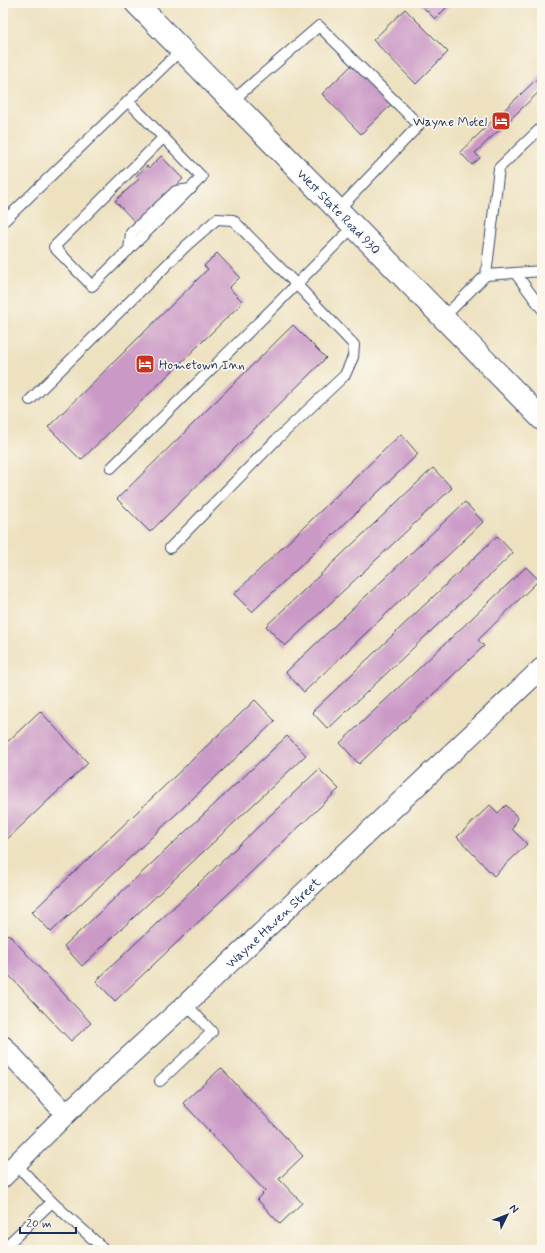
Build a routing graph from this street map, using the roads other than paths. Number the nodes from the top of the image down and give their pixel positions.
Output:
1 (136, 3) edge
2 (181, 50) junction
3 (128, 101) junction
4 (232, 101) junction
5 (542, 127) edge
6 (164, 137) junction
7 (338, 210) junction
8 (3, 222) edge
9 (354, 226) junction
10 (542, 271) edge
11 (516, 274) junction
12 (486, 275) junction
13 (297, 285) junction
14 (542, 309) edge
15 (443, 318) junction
16 (30, 400) dead end
17 (542, 419) edge
18 (111, 468) dead end
19 (170, 548) dead end
20 (542, 668) edge
21 (186, 1004) junction
22 (6, 1056) edge
23 (160, 1081) dead end
24 (66, 1114) junction
25 (10, 1170) edge
26 (52, 1202) junction
27 (3, 1249) edge
28 (105, 1250) edge

1 - 2 highway, West State Road 930
2 - 3 lane
2 - 4 highway, West State Road 930
3 - 6 lane
3 - 8 lane
4 - 7 highway, West State Road 930
4 - 7 lane
5 - 12 lane
6 - 6 lane
7 - 9 highway, West State Road 930
9 - 13 lane
9 - 15 highway, West State Road 930
10 - 11 lane
11 - 12 lane
11 - 14 lane
12 - 15 lane
13 - 16 lane
13 - 18 lane
13 - 19 lane
15 - 17 highway, West State Road 930
20 - 21 street, Wayne Haven Street
21 - 23 lane
21 - 24 street, Wayne Haven Street
22 - 24 street
24 - 25 street, Wayne Haven Street
25 - 26 lane
26 - 27 lane
26 - 28 lane

